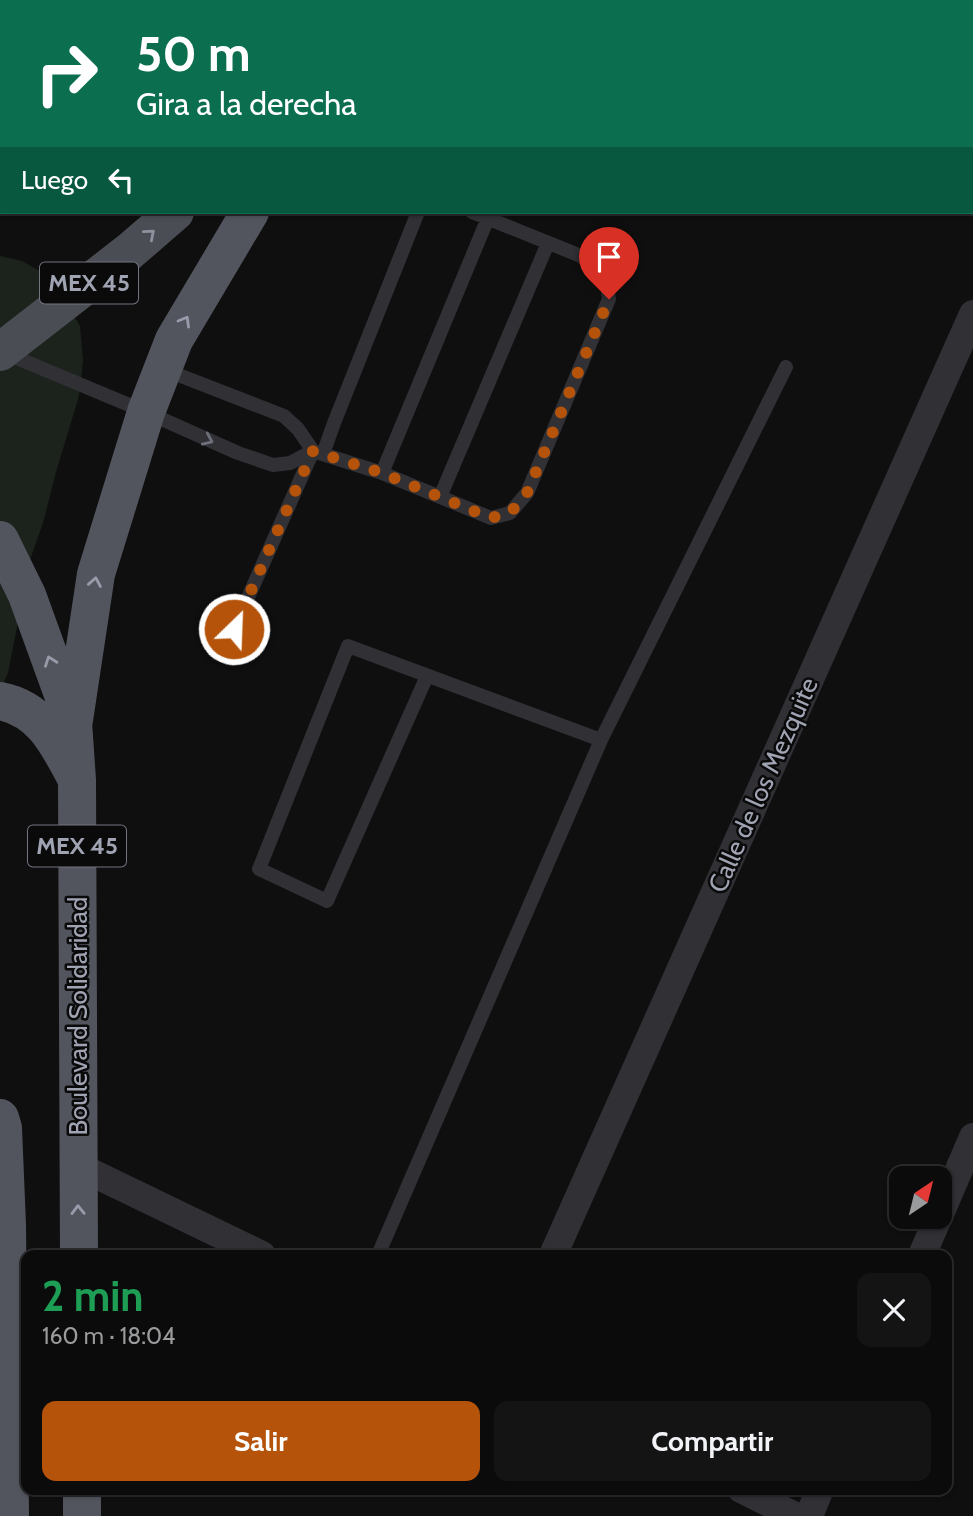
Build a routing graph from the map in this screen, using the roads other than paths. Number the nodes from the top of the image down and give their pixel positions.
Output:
1 (174, 214) edge
2 (249, 214) edge
3 (417, 214) edge
4 (477, 214) edge
5 (488, 218) junction
6 (548, 243) junction
7 (973, 314) edge
8 (0, 351) edge
9 (786, 367) dead end
10 (162, 369) junction
11 (146, 412) junction
12 (318, 452) junction
13 (382, 473) junction
14 (440, 497) junction
15 (0, 540) edge
16 (234, 629) dead end
17 (427, 676) junction
18 (0, 701) edge
19 (74, 722) junction
20 (601, 740) junction
21 (77, 780) junction
22 (0, 1118) edge
23 (973, 1138) edge
24 (78, 1166) junction
25 (952, 1186) edge
26 (933, 1229) edge
27 (79, 1250) edge
28 (252, 1250) edge
29 (380, 1250) edge
30 (555, 1250) edge
31 (924, 1250) edge
32 (82, 1495) edge
33 (753, 1495) edge
34 (817, 1495) edge
35 (10, 1516) edge
36 (82, 1516) edge
37 (795, 1516) edge
38 (808, 1516) edge

8 -> 1 main road, MEX 45
10 -> 2 highway
3 - 12 lane
4 - 5 lane
5 - 6 lane
5 - 13 lane
6 - 14 lane
6 - 14 lane
7 - 30 street, Calle de los Mezquite
8 - 11 lane
9 - 20 lane
10 - 11 highway
10 - 12 lane
11 -> 12 lane
19 -> 11 highway
12 - 13 lane
12 - 16 lane
13 - 14 lane
19 -> 15 highway, Boulevard Solidaridad / MEX 45
17 - 17 lane
17 - 20 lane
18 - 21 highway
19 - 21 highway, Boulevard Solidaridad / MEX 45
20 - 29 lane
21 - 24 highway, Boulevard Solidaridad / MEX 45
22 - 35 highway
23 - 25 street
27 -> 24 highway, Boulevard Solidaridad / MEX 45
24 - 28 street
26 - 31 street
32 - 36 highway
33 - 37 street
34 - 38 street

